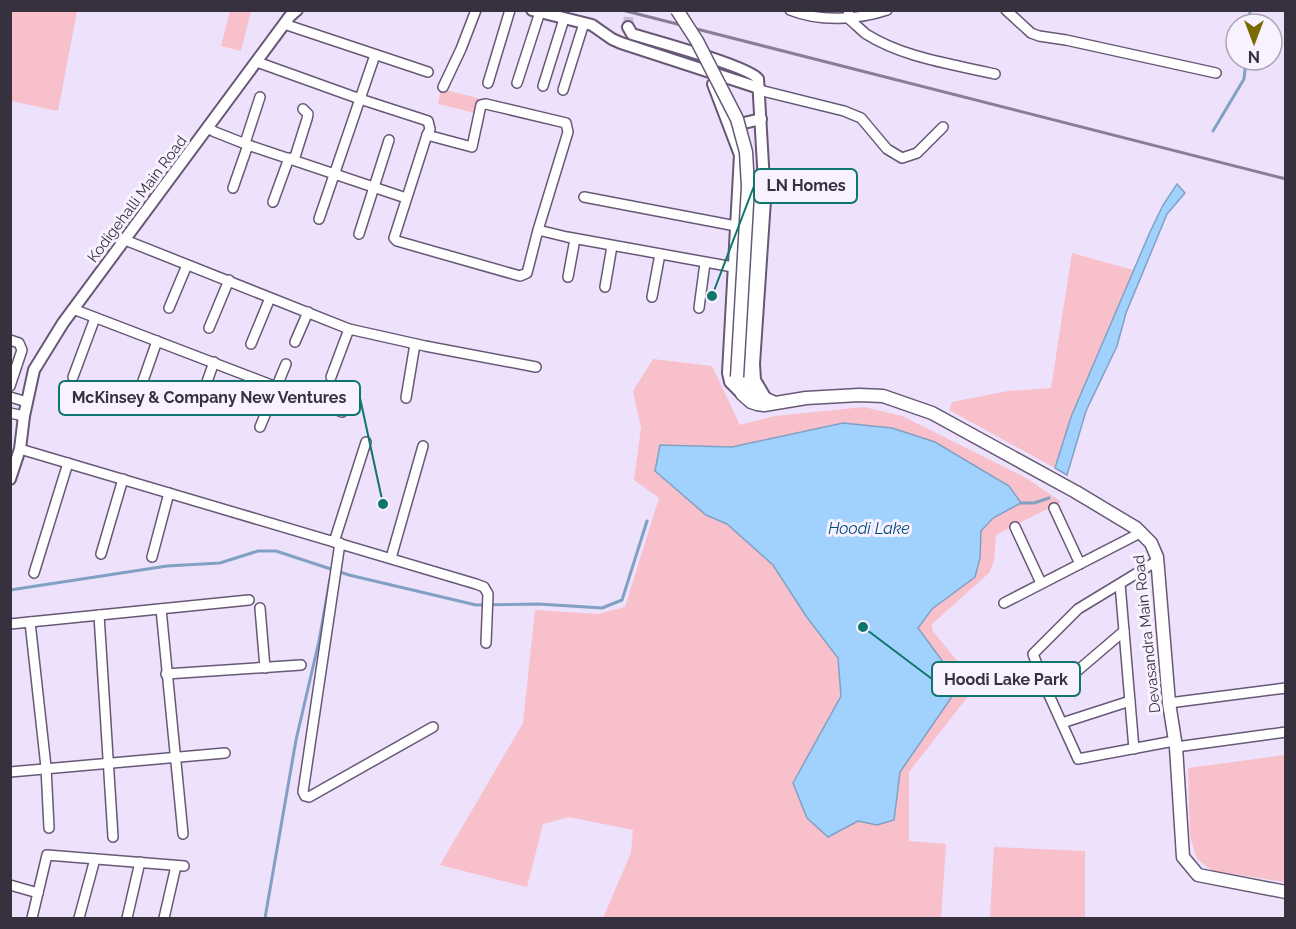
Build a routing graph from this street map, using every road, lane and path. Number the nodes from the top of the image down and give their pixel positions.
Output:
1 (297, 10) edge
2 (476, 10) edge
3 (510, 10) edge
4 (677, 10) edge
5 (686, 10) edge
6 (790, 10) edge
7 (887, 10) edge
8 (1006, 10) edge
9 (536, 11) edge
10 (848, 14) edge
11 (564, 19) junction
12 (584, 23) junction
13 (284, 24) junction
14 (628, 27) dead end
15 (375, 55) junction
16 (257, 62) junction
17 (706, 71) junction
18 (428, 72) dead end
19 (1216, 73) dead end
20 (995, 74) dead end
21 (488, 83) dead end
22 (517, 83) dead end
23 (543, 86) dead end
24 (759, 86) junction
25 (443, 87) dead end
26 (563, 90) dead end
27 (260, 97) dead end
28 (360, 99) junction
29 (303, 110) dead end
30 (761, 119) junction
31 (730, 126) junction
32 (943, 127) dead end
33 (208, 128) junction
34 (427, 135) junction
35 (389, 140) dead end
36 (246, 144) junction
37 (292, 159) junction
38 (335, 174) junction
39 (374, 187) junction
40 (233, 188) dead end
41 (584, 197) dead end
42 (406, 198) junction
43 (273, 202) dead end
44 (319, 219) dead end
45 (736, 226) junction
46 (538, 230) junction
47 (359, 234) dead end
48 (575, 239) junction
49 (126, 240) junction
50 (612, 246) junction
51 (660, 254) junction
52 (705, 263) junction
53 (187, 265) junction
54 (733, 267) junction
55 (568, 277) dead end
56 (229, 280) junction
57 (605, 287) dead end
58 (652, 297) dead end
59 (270, 298) junction
60 (169, 308) dead end
61 (699, 308) dead end
62 (73, 309) junction
63 (308, 312) junction
64 (95, 318) junction
65 (209, 328) dead end
66 (349, 329) junction
67 (10, 340) edge
68 (157, 341) junction
69 (295, 342) dead end
70 (251, 344) dead end
71 (415, 344) junction
72 (214, 362) junction
73 (286, 364) dead end
74 (536, 367) dead end
75 (73, 377) dead end
76 (331, 377) dead end
77 (10, 386) edge
78 (277, 386) junction
79 (742, 394) junction
80 (10, 397) edge
81 (137, 398) dead end
82 (406, 398) dead end
83 (767, 398) junction
84 (27, 402) junction
85 (197, 410) dead end
86 (342, 412) dead end
87 (10, 413) edge
88 (24, 416) junction
89 (260, 427) dead end
90 (366, 442) dead end
91 (423, 446) dead end
92 (20, 449) junction
93 (68, 463) junction
94 (10, 479) edge
95 (123, 479) junction
96 (169, 493) junction
97 (1054, 508) dead end
98 (1015, 527) dead end
99 (1142, 532) junction
100 (337, 542) junction
101 (101, 554) dead end
102 (152, 556) dead end
103 (391, 558) junction
104 (1157, 561) junction
105 (1080, 564) junction
106 (34, 573) dead end
107 (1041, 583) junction
108 (1120, 584) junction
109 (249, 600) dead end
110 (1004, 603) dead end
111 (260, 608) dead end
112 (161, 609) junction
113 (99, 615) junction
114 (30, 622) junction
115 (10, 624) edge
116 (1124, 631) junction
117 (486, 643) dead end
118 (301, 665) dead end
119 (264, 668) junction
120 (166, 674) junction
121 (1286, 688) edge
122 (1049, 695) junction
123 (1130, 701) junction
124 (1169, 703) junction
125 (1062, 723) junction
126 (433, 727) dead end
127 (1286, 732) edge
128 (1175, 744) junction
129 (1134, 749) junction
130 (225, 753) dead end
131 (175, 758) junction
132 (109, 763) junction
133 (46, 767) junction
134 (10, 772) edge
135 (49, 828) dead end
136 (183, 834) dead end
137 (113, 837) dead end
138 (95, 859) junction
139 (140, 862) junction
140 (10, 885) edge
141 (1286, 892) edge
142 (38, 893) junction
143 (32, 918) edge
144 (79, 918) edge
145 (127, 918) edge
146 (164, 918) edge

1 - 13 street, Kodigehalli Main Road
2 - 25 street
3 - 21 street
4 - 79 main road, bridge
5 - 83 main road
6 - 10 street
7 - 10 street
8 - 19 street
9 - 11 street
9 - 22 street
10 - 20 street
11 - 12 street
11 - 23 street
12 - 17 street
12 - 26 street
13 - 15 street
13 - 16 street, Kodigehalli Main Road
14 - 24 street
15 - 18 street
15 - 28 street
16 - 28 street
16 - 33 street, Kodigehalli Main Road
17 - 24 street
17 - 31 street
24 - 30 street
24 - 32 street
27 - 36 street
28 - 34 street
28 - 38 street
29 - 37 street
30 - 31 street
30 - 83 street
31 - 45 street
33 - 36 street
33 - 49 street, Kodigehalli Main Road
34 - 42 street
34 - 46 street
35 - 39 street
36 - 37 street
36 - 40 street
37 - 38 street
37 - 43 street
38 - 39 street
38 - 44 street
39 - 42 street
39 - 47 street
41 - 45 street
42 - 46 street
45 - 54 street
46 - 48 street
48 - 50 street
48 - 55 street
49 - 53 street
49 - 62 street, Kodigehalli Main Road
50 - 51 street
50 - 57 street
51 - 52 street
51 - 58 street
52 - 54 street
52 - 61 street
53 - 56 street
53 - 60 street
54 - 79 street
56 - 59 street
56 - 65 street
59 - 63 street
59 - 70 street
62 - 64 street
62 - 84 street, Kodigehalli Main Road
63 - 66 street
63 - 69 street
64 - 68 street
64 - 75 street
66 - 71 street
66 - 76 street
67 - 77 street
68 - 72 street
68 - 81 street
71 - 74 street
71 - 82 street
72 - 78 street
72 - 85 street
73 - 78 street
78 - 86 street
78 - 89 street
79 - 83 main road, Devasandra Main Road
80 - 84 street
83 - 99 main road, Devasandra Main Road
84 - 88 street, Kodigehalli Main Road
87 - 88 street
88 - 92 street, Kodigehalli Main Road
90 - 100 street
91 - 103 street
92 - 93 street
92 - 94 street, Kodigehalli Main Road
93 - 95 street
93 - 106 street
95 - 96 street
95 - 101 street
96 - 100 street
96 - 102 street
97 - 105 street
98 - 107 street
99 - 104 main road, Devasandra Main Road
99 - 105 street
100 - 103 street
100 - 126 street
103 - 117 street
104 - 108 street
104 - 124 main road, Devasandra Main Road
105 - 107 street
107 - 110 street
108 - 116 street
108 - 122 street
109 - 112 street
111 - 119 street
112 - 113 street
112 - 120 street
113 - 114 street
113 - 132 street
114 - 115 street
114 - 133 street
116 - 122 street
116 - 123 street
118 - 119 street
119 - 120 street
120 - 131 street
121 - 124 street
122 - 125 street
123 - 125 street
123 - 129 street
124 - 128 main road, Devasandra Main Road
125 - 129 street
127 - 128 street
128 - 129 street
128 - 141 main road, Devasandra Main Road
130 - 131 street
131 - 132 street
131 - 136 street
132 - 133 street
132 - 137 street
133 - 134 street
133 - 135 street
138 - 139 street
138 - 142 street
138 - 144 street
139 - 145 street
139 - 146 street
140 - 142 street
142 - 143 street

